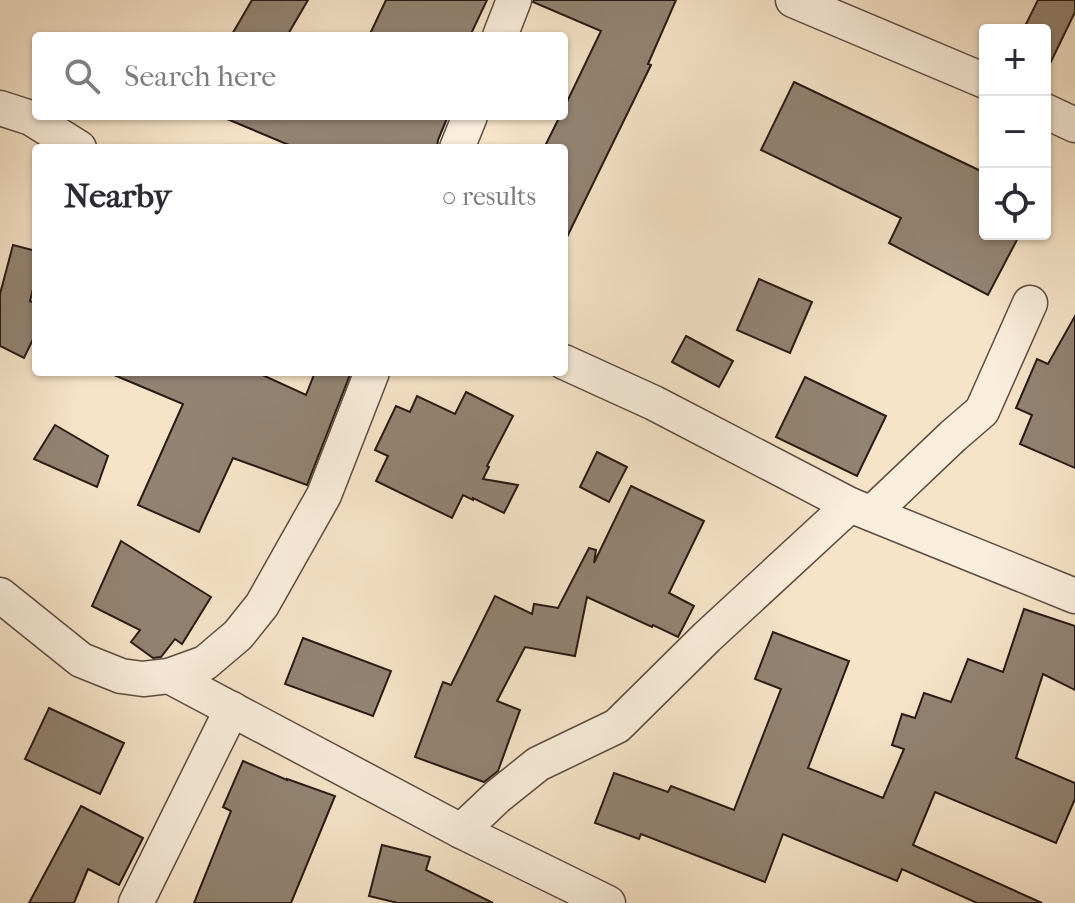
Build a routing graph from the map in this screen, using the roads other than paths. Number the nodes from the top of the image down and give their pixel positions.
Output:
1 (514, 0) edge
2 (793, 0) edge
3 (502, 32) edge
4 (979, 78) edge
5 (0, 108) edge
6 (1051, 114) edge
7 (32, 119) edge
8 (34, 120) edge
9 (468, 120) edge
10 (1075, 125) edge
11 (73, 144) edge
12 (459, 144) edge
13 (1030, 303) dead end
14 (568, 364) edge
15 (370, 376) edge
16 (861, 509) junction
17 (0, 595) edge
18 (1075, 596) edge
19 (169, 676) junction
20 (232, 709) junction
21 (461, 831) junction
22 (136, 903) edge
23 (608, 903) edge

1 - 3 street
2 - 4 street
5 - 7 street
6 - 10 street
8 - 11 street
9 - 12 street
13 - 16 street
14 - 16 street
15 - 19 street
16 - 18 street
16 - 21 street
17 - 19 street
19 - 20 street
20 - 21 street
20 - 22 street
21 - 23 street

